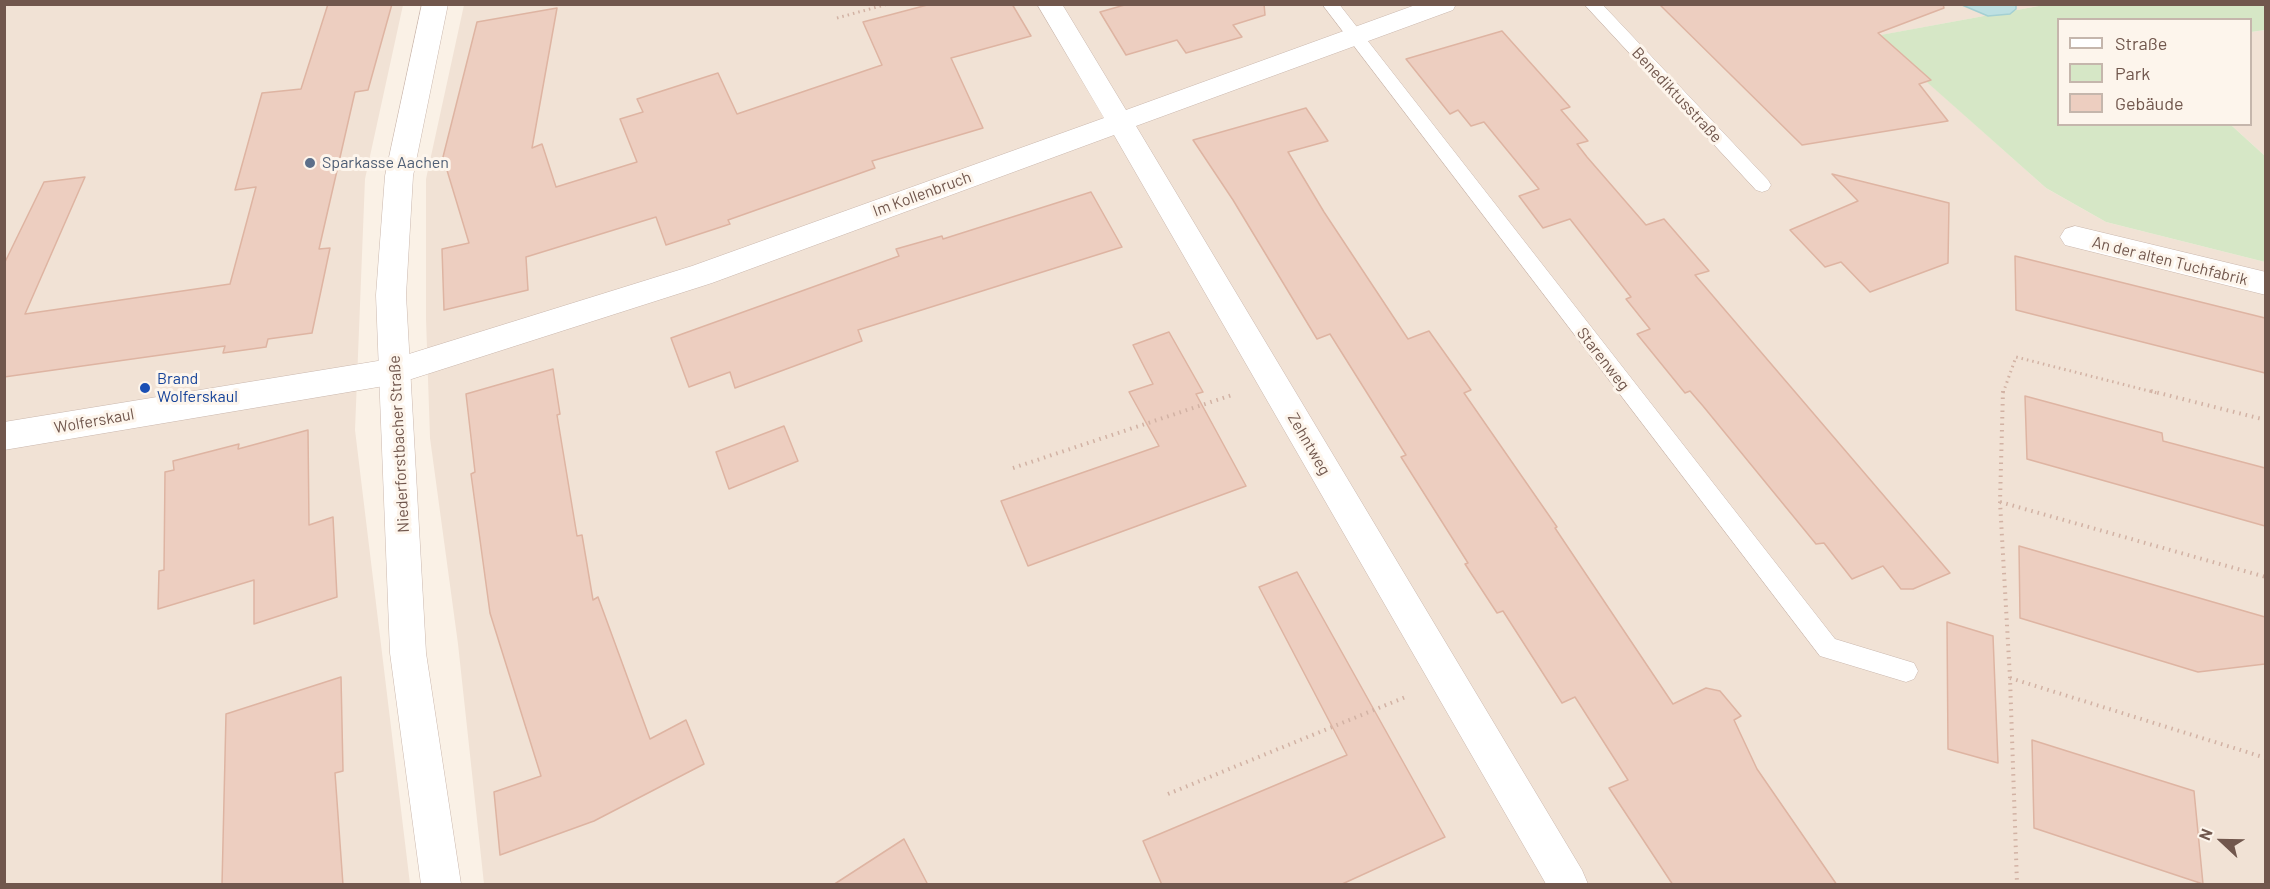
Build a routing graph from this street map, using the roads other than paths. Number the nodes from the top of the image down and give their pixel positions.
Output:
1 (435, 4) edge
2 (1048, 4) edge
3 (1329, 4) edge
4 (1444, 4) edge
5 (1592, 4) edge
6 (1353, 38) junction
7 (1120, 122) junction
8 (1762, 184) dead end
9 (2075, 237) dead end
10 (2265, 284) edge
11 (396, 371) junction
12 (4, 436) edge
13 (1906, 671) dead end
14 (441, 885) edge
15 (1568, 885) edge

1 - 11 street, Niederforstbacher Straße
2 - 7 street, Zehntweg
3 - 6 lane, Starenweg
4 - 6 street, Im Kollenbruch
5 - 8 lane, Benediktusstraße
6 - 7 street, Im Kollenbruch
6 - 13 lane, Starenweg
7 - 11 street, Im Kollenbruch
7 - 15 street, Zehntweg
9 - 10 street, An der alten Tuchfabrik
11 - 12 street, Wolferskaul
11 - 14 street, Niederforstbacher Straße

